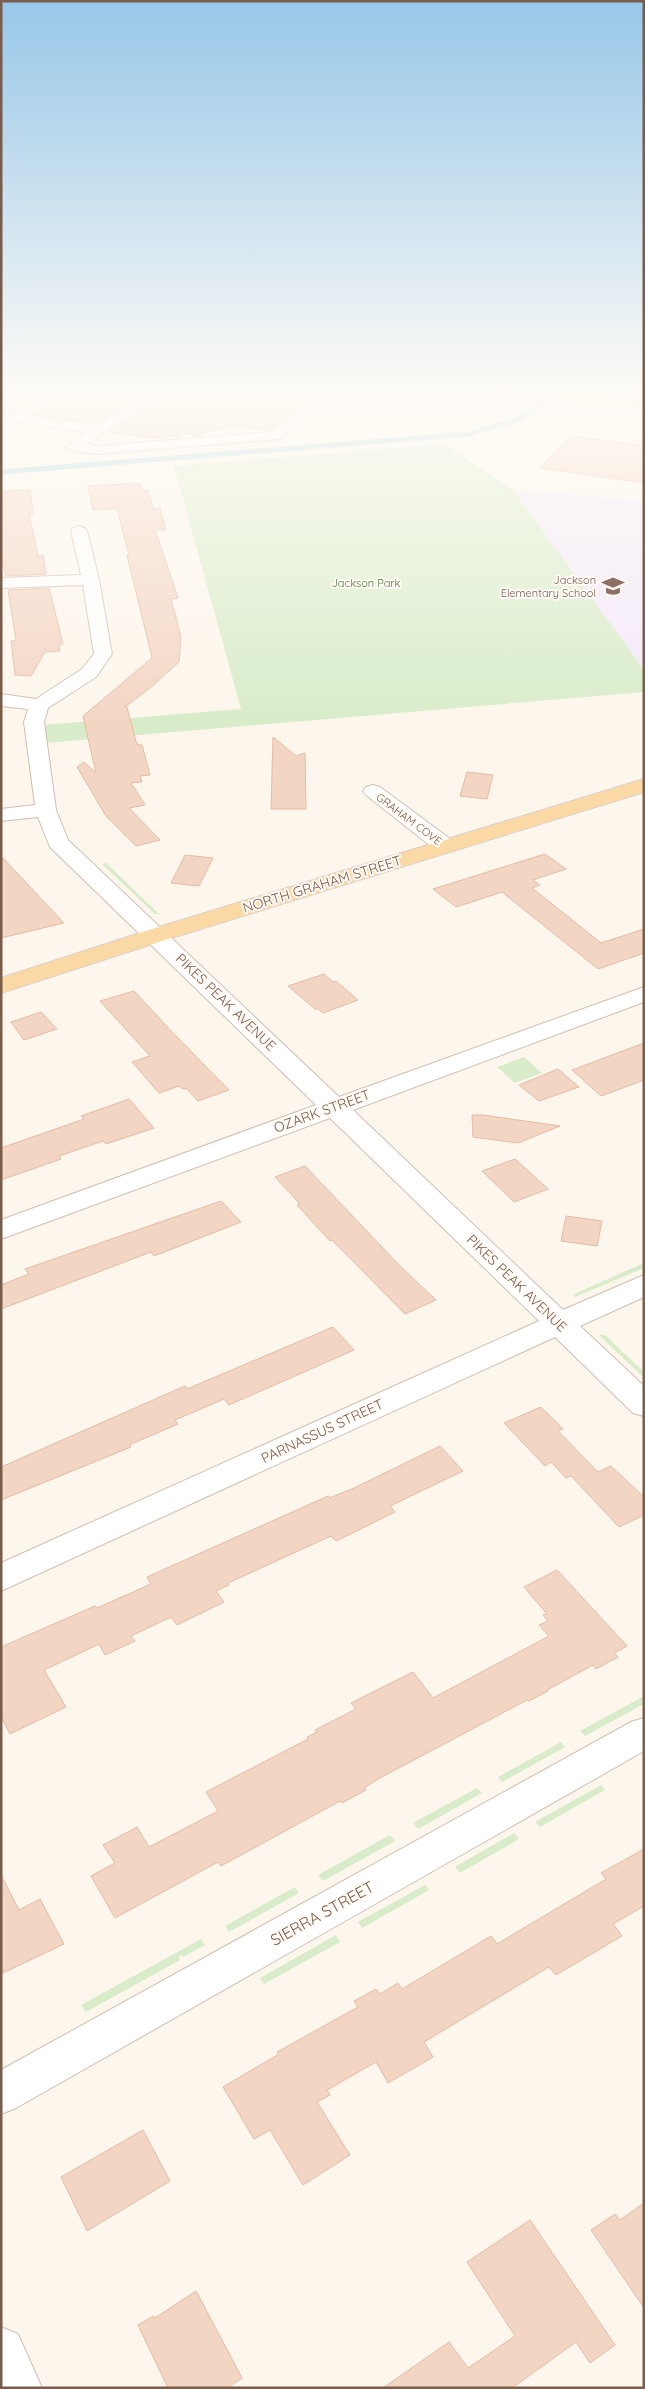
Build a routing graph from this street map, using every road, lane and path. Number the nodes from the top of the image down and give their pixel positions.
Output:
1 (79, 531) dead end
2 (91, 580) junction
3 (1, 583) edge
4 (1, 700) edge
5 (39, 705) junction
6 (644, 785) edge
7 (373, 791) dead end
8 (46, 810) junction
9 (1, 815) edge
10 (445, 846) junction
11 (157, 935) junction
12 (1, 986) edge
13 (644, 994) edge
14 (334, 1106) junction
15 (1, 1230) edge
16 (644, 1285) edge
17 (558, 1323) junction
18 (644, 1405) edge
19 (1, 1578) edge
20 (644, 1733) edge
21 (1, 2093) edge
22 (1, 2351) edge
23 (18, 2388) edge

1 - 2 street
2 - 3 street
2 - 5 street
4 - 5 street
5 - 8 street, PIKES PEAK AVENUE
6 - 10 main road, NORTH GRAHAM STREET
7 - 10 street, GRAHAM COVE
8 - 9 street
8 - 11 street, PIKES PEAK AVENUE
10 - 11 main road, NORTH GRAHAM STREET
11 - 12 main road, NORTH GRAHAM STREET
11 - 14 street, PIKES PEAK AVENUE
13 - 14 street, OZARK STREET
14 - 15 street, OZARK STREET
14 - 17 street, PIKES PEAK AVENUE
16 - 17 street, PARNASSUS STREET
17 - 18 street, PIKES PEAK AVENUE
17 - 19 street, PARNASSUS STREET
20 - 21 street, SIERRA STREET
22 - 23 street

